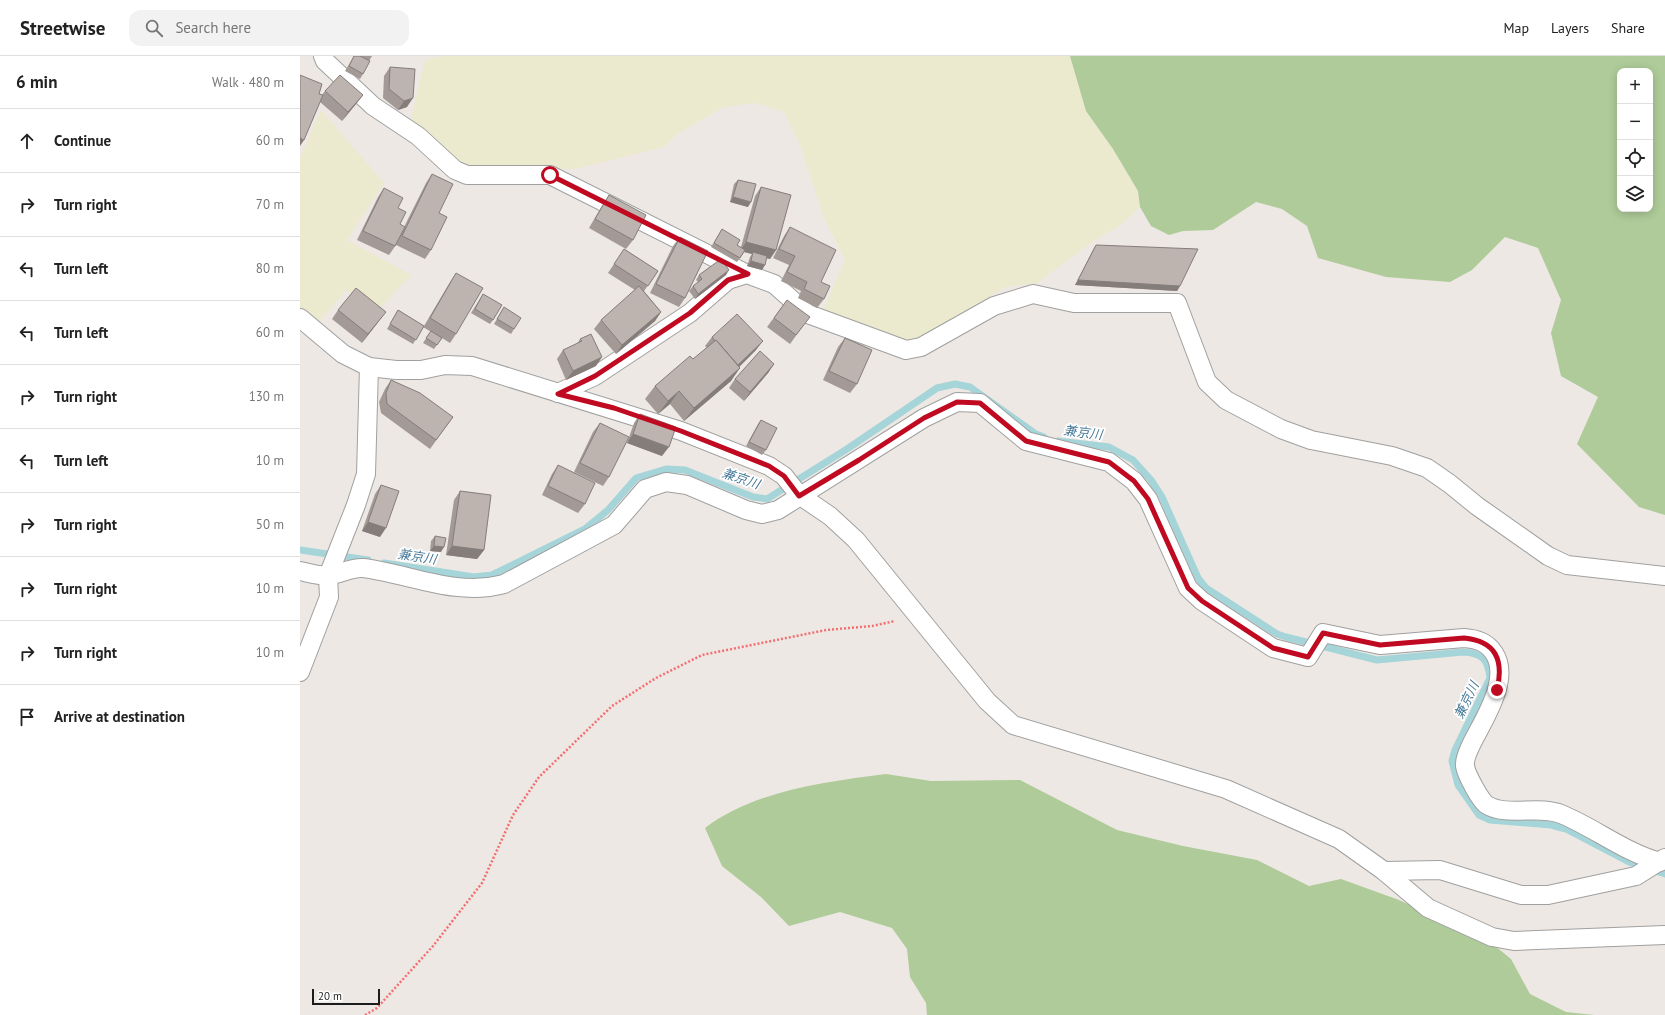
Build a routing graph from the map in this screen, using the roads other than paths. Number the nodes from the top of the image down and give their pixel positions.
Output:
1 (322, 56) edge
2 (748, 274) junction
3 (300, 318) edge
4 (369, 367) junction
5 (558, 394) junction
6 (798, 493) junction
7 (300, 571) edge
8 (330, 572) junction
9 (1665, 576) edge
10 (300, 672) edge
11 (1660, 862) edge
12 (1384, 871) junction
13 (1665, 935) edge

1 - 2 street
2 - 5 street
2 - 9 street
3 - 4 street
4 - 5 street
4 - 8 street
5 - 6 street
6 - 8 street
6 - 11 street
6 - 12 street
7 - 8 street
8 - 10 street
11 - 12 street
12 - 13 street

